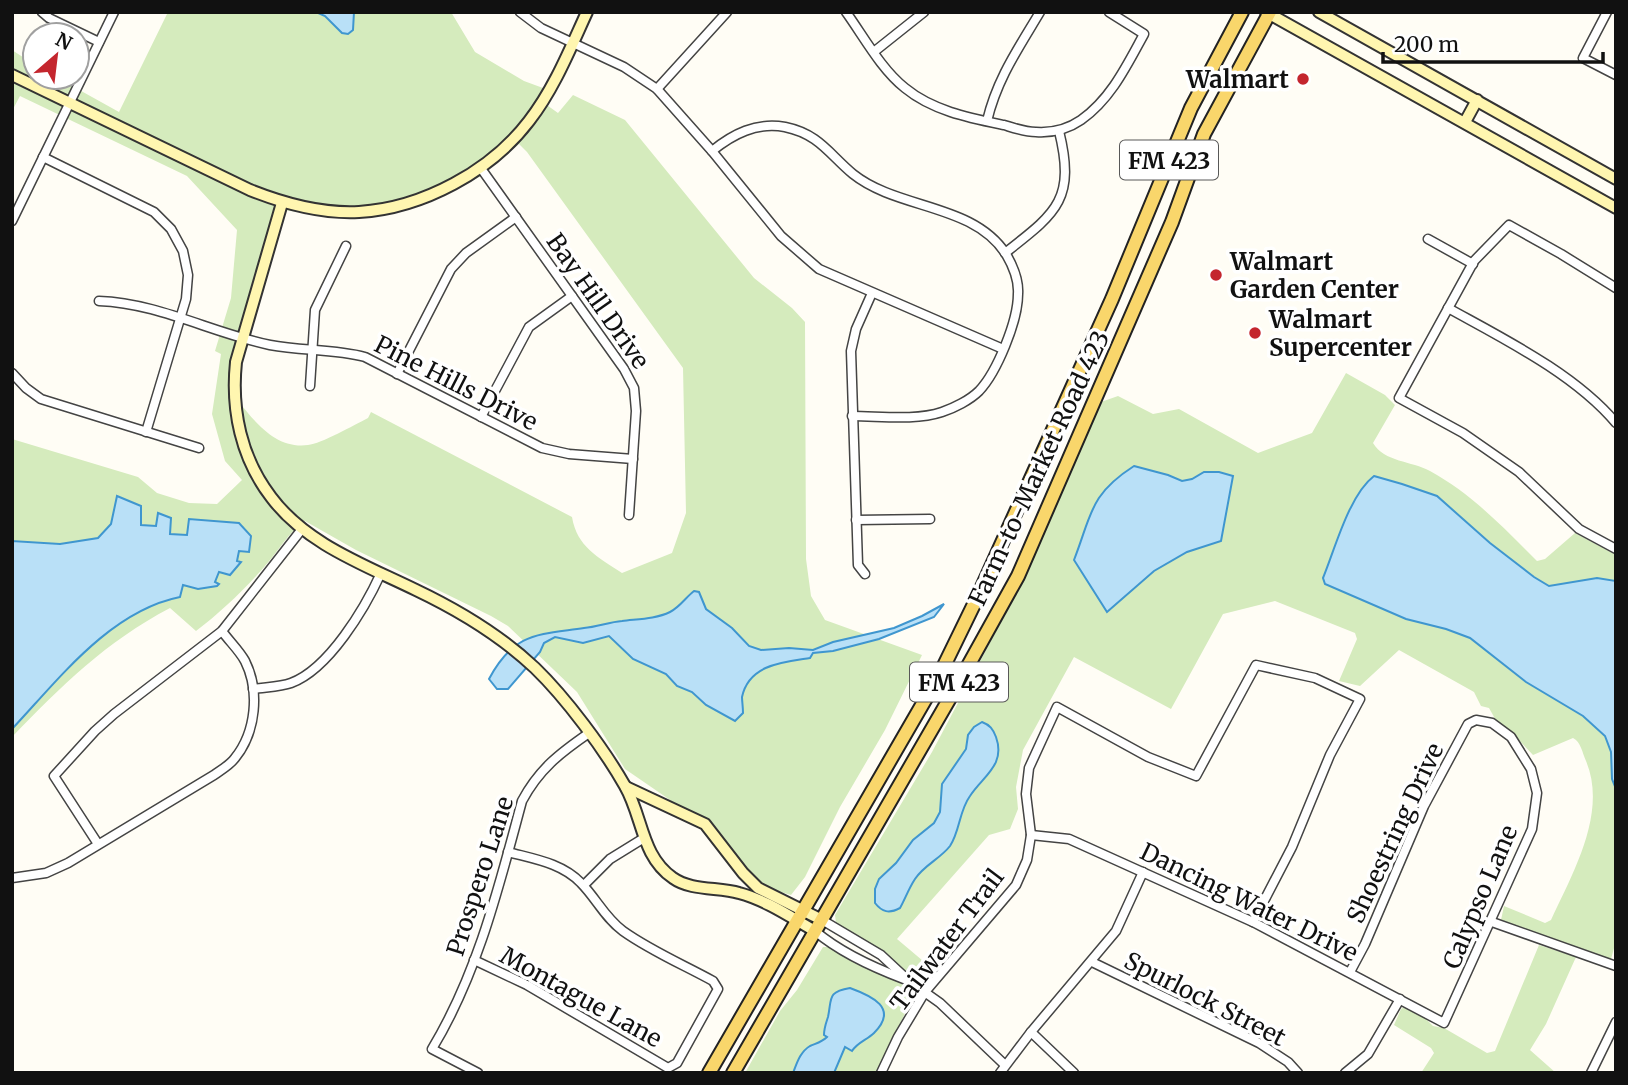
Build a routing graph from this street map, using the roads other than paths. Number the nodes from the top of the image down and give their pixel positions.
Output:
1 (42, 12) edge
2 (114, 12) edge
3 (520, 12) edge
4 (587, 12) edge
5 (846, 12) edge
6 (924, 12) edge
7 (1040, 12) edge
8 (1109, 12) edge
9 (1242, 12) edge
10 (1320, 12) edge
11 (1607, 12) edge
12 (726, 13) edge
13 (1269, 13) edge
14 (99, 42) junction
15 (572, 43) junction
16 (875, 51) junction
17 (12, 75) edge
18 (1616, 75) edge
19 (657, 89) junction
20 (1477, 100) junction
21 (69, 103) junction
22 (987, 121) junction
23 (1465, 122) junction
24 (1059, 131) junction
25 (712, 151) junction
26 (43, 157) junction
27 (480, 167) junction
28 (1616, 179) edge
29 (282, 202) junction
30 (1616, 208) edge
31 (1148, 212) junction
32 (516, 217) junction
33 (12, 221) edge
34 (1172, 222) junction
35 (1428, 239) dead end
36 (346, 246) dead end
37 (1005, 253) junction
38 (1472, 264) junction
39 (1616, 289) edge
40 (872, 293) junction
41 (572, 296) junction
42 (99, 302) dead end
43 (1448, 309) junction
44 (181, 318) junction
45 (243, 337) junction
46 (1003, 349) junction
47 (313, 350) junction
48 (12, 373) edge
49 (397, 373) junction
50 (1077, 377) junction
51 (310, 386) dead end
52 (1101, 387) junction
53 (852, 416) junction
54 (481, 417) junction
55 (1616, 423) edge
56 (146, 432) junction
57 (199, 447) dead end
58 (633, 459) junction
59 (629, 515) dead end
60 (930, 519) dead end
61 (856, 520) junction
62 (302, 529) junction
63 (1616, 549) edge
64 (381, 573) junction
65 (864, 574) dead end
66 (222, 631) junction
67 (253, 689) junction
68 (1483, 720) joint
69 (589, 733) junction
70 (626, 787) junction
71 (1031, 835) junction
72 (644, 838) junction
73 (97, 844) junction
74 (508, 852) junction
75 (1143, 872) junction
76 (12, 878) edge
77 (583, 885) junction
78 (801, 916) junction
79 (1253, 922) junction
80 (1492, 922) junction
81 (818, 925) junction
82 (474, 960) junction
83 (1092, 962) junction
84 (1616, 966) edge
85 (1350, 972) junction
86 (909, 981) junction
87 (925, 992) junction
88 (1400, 999) junction
89 (1616, 1022) edge
90 (1444, 1023) joint
91 (1031, 1032) junction
92 (1003, 1069) edge
93 (478, 1073) edge
94 (709, 1073) edge
95 (733, 1073) edge
96 (881, 1073) edge
97 (1074, 1073) edge
98 (1298, 1073) edge
99 (1345, 1073) edge
100 (1591, 1073) edge

1 - 14 street
2 - 14 street
3 - 15 street
4 - 15 street
5 - 16 street
6 - 16 street
7 - 22 street
8 - 24 street
9 - 31 main road, Farm-to-Market Road 423 / FM 423
10 - 20 street
11 - 18 street
12 - 19 street
13 - 23 street
13 - 34 main road, Farm-to-Market Road 423 / FM 423
14 - 21 street
15 - 19 street
15 - 27 street
16 - 22 street
17 - 21 street
19 - 25 street
20 - 23 street
20 - 28 street
21 - 26 street
21 - 29 street
22 - 24 street
23 - 30 street
24 - 37 street
25 - 37 street
25 - 40 street
26 - 33 street
26 - 44 street
27 - 29 street
27 - 32 street, Bay Hill Drive
29 - 45 street
31 - 34 main road
31 - 50 main road, Farm-to-Market Road 423 / FM 423
32 - 41 street, Bay Hill Drive
32 - 49 street
34 - 52 main road, Farm-to-Market Road 423 / FM 423
35 - 38 street
36 - 47 street
37 - 46 street
38 - 39 street
38 - 43 street
40 - 46 street
40 - 53 street
41 - 54 street
41 - 58 street, Bay Hill Drive
42 - 44 street, Pine Hills Drive
43 - 55 street
43 - 63 street
44 - 45 street, Pine Hills Drive
44 - 56 street
45 - 47 street, Pine Hills Drive
45 - 62 street
46 - 53 street
47 - 49 street, Pine Hills Drive
47 - 51 street
48 - 56 street
49 - 54 street, Pine Hills Drive
50 - 52 main road
50 - 78 main road, Farm-to-Market Road 423 / FM 423
52 - 81 main road, Farm-to-Market Road 423 / FM 423
53 - 61 street
54 - 58 street, Pine Hills Drive
56 - 57 street
58 - 59 street, Bay Hill Drive
60 - 61 street
61 - 65 street
62 - 64 street
62 - 66 street
64 - 67 street
64 - 69 street
66 - 67 street
66 - 73 street
67 - 73 street
68 - 80 street, Calypso Lane
68 - 85 street, Shoestring Drive
69 - 70 street
69 - 74 street, Prospero Lane
70 - 72 street
70 - 78 street
71 - 75 street, Dancing Water Drive
71 - 79 street, Tailwater Trail
71 - 87 street, Tailwater Trail
72 - 77 street
72 - 78 street
73 - 76 street
74 - 77 street
74 - 82 street, Prospero Lane
75 - 79 street, Dancing Water Drive
75 - 83 street
77 - 82 street, Montague Lane
78 - 81 street
78 - 94 main road, Farm-to-Market Road 423 / FM 423
79 - 85 street, Dancing Water Drive
80 - 84 street
80 - 90 street, Calypso Lane
81 - 86 street
81 - 86 street
81 - 95 main road, Farm-to-Market Road 423 / FM 423
82 - 93 street, Prospero Lane
83 - 91 street
83 - 98 street, Spurlock Street
85 - 88 street, Dancing Water Drive
86 - 87 street
87 - 92 street
87 - 96 street, Tailwater Trail
88 - 90 street, Dancing Water Drive
88 - 99 street
89 - 100 street
91 - 92 street
91 - 97 street

